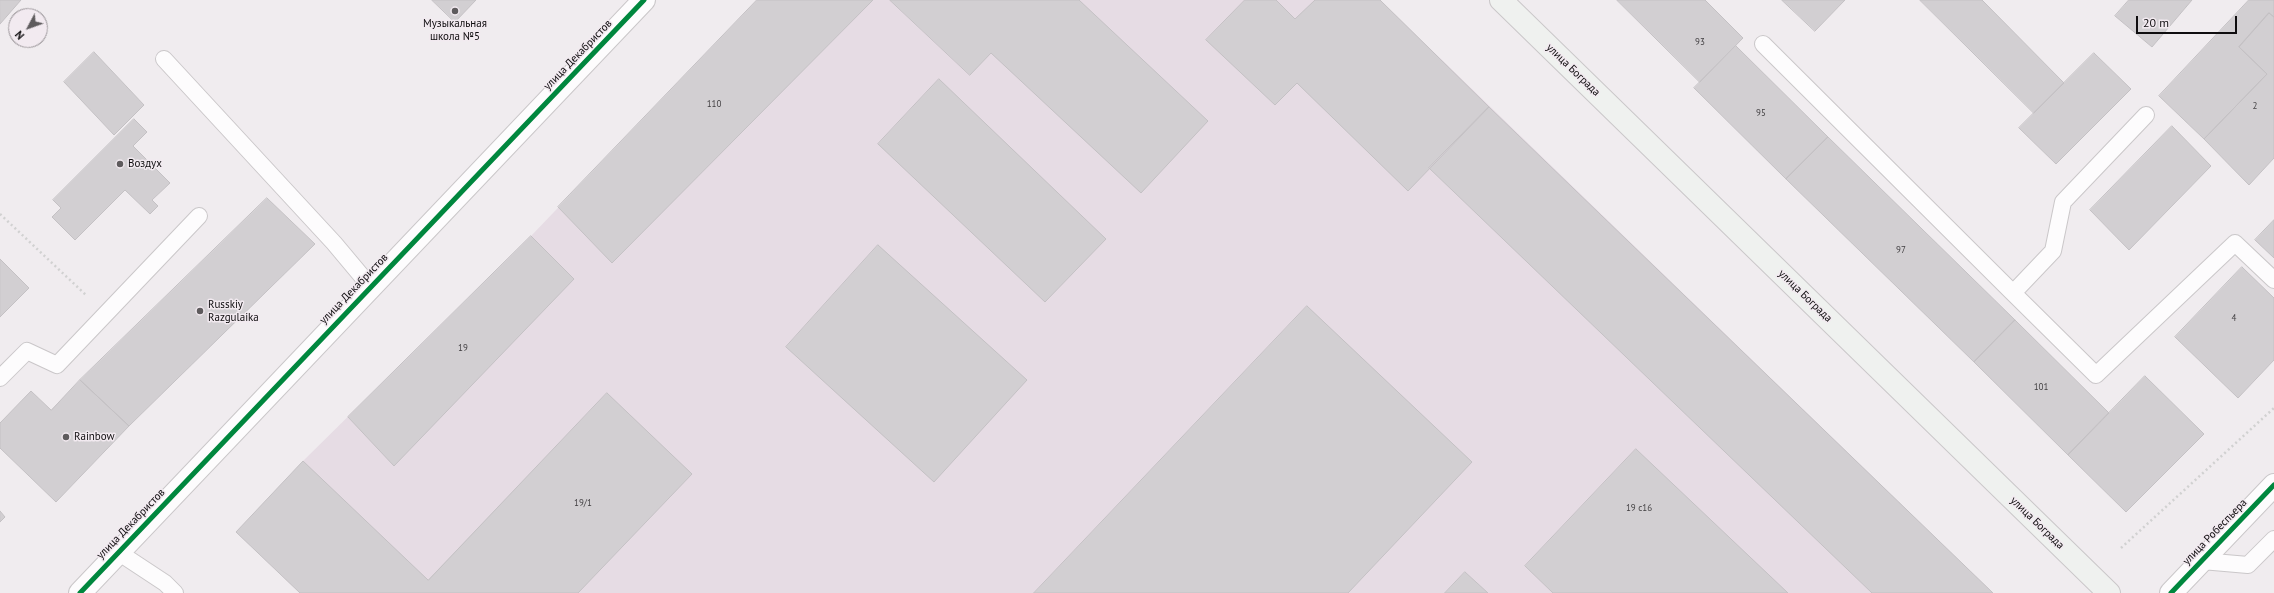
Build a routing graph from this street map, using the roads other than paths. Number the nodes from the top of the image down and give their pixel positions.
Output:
1 (644, 0) edge
2 (1500, 0) edge
3 (1763, 44) dead end
4 (164, 59) dead end
5 (2146, 115) dead end
6 (200, 216) dead end
7 (2274, 280) edge
8 (370, 286) junction
9 (2013, 293) junction
10 (0, 378) edge
11 (2274, 485) edge
12 (2274, 539) edge
13 (118, 552) junction
14 (2202, 561) junction
15 (80, 593) edge
16 (174, 593) edge
17 (2109, 593) edge
18 (2171, 593) edge

1 - 8 street, улица Декабристов
2 - 17 main road, улица Бограда
3 - 9 lane
4 - 8 lane
5 - 9 lane
6 - 10 lane
7 - 9 lane
8 - 13 street, улица Декабристов
11 - 14 street, улица Робеспьера
12 - 14 lane
13 - 15 street, улица Декабристов
13 - 16 lane
14 - 18 street, улица Робеспьера

